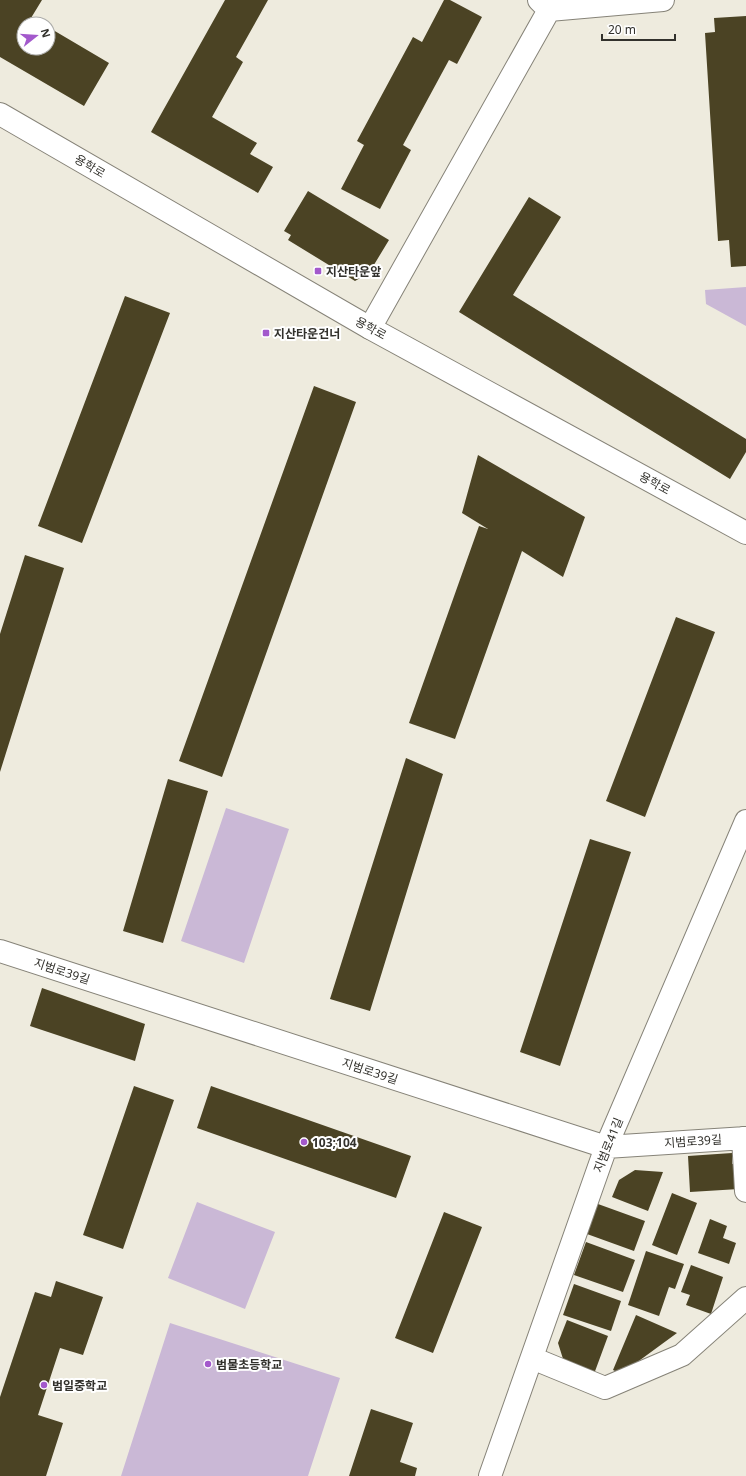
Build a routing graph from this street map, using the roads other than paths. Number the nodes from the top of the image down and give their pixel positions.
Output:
1 (663, 0) edge
2 (544, 5) edge
3 (0, 114) edge
4 (370, 328) junction
5 (746, 532) edge
6 (746, 821) edge
7 (0, 951) edge
8 (744, 1138) edge
9 (606, 1147) junction
10 (746, 1191) edge
11 (746, 1298) edge
12 (532, 1358) junction
13 (490, 1476) edge

1 - 2 street
2 - 4 street
3 - 4 street, 용학로
4 - 5 street, 용학로
6 - 9 street, 지범로41길
7 - 9 street, 지범로39길
8 - 9 street, 지범로39길
8 - 10 street
9 - 12 street, 지범로41길
11 - 12 street
12 - 13 street, 지범로41길

